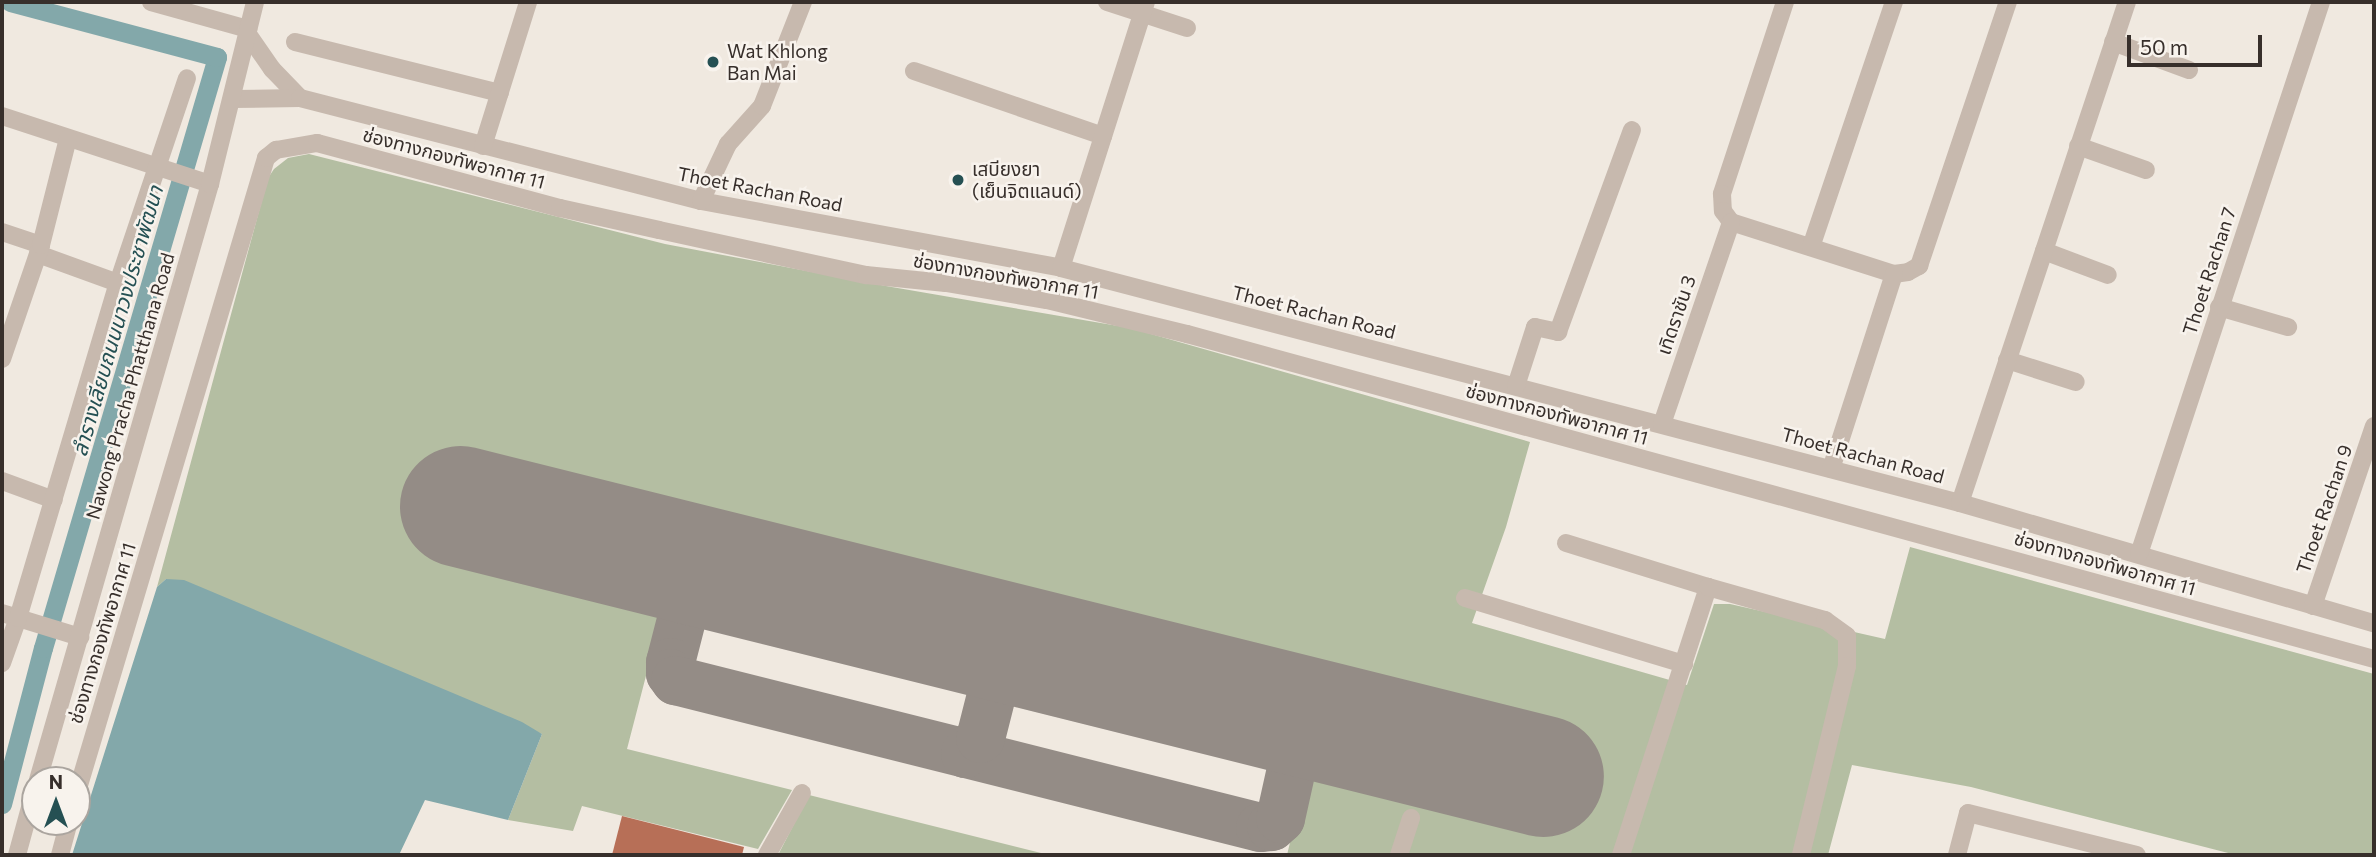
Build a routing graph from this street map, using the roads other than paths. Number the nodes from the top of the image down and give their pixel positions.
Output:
1 (151, 2) edge
2 (255, 2) edge
3 (528, 2) edge
4 (803, 2) edge
5 (1107, 2) edge
6 (1785, 2) edge
7 (1894, 2) edge
8 (2008, 2) edge
9 (2127, 2) edge
10 (2321, 2) edge
11 (1144, 8) edge
12 (1187, 28) dead end
13 (247, 31) junction
14 (295, 42) dead end
15 (2113, 42) junction
16 (2189, 70) dead end
17 (914, 71) dead end
18 (187, 78) dead end
19 (500, 93) junction
20 (300, 98) junction
21 (232, 99) junction
22 (2, 116) edge
23 (1632, 130) dead end
24 (1103, 136) junction
25 (68, 138) junction
26 (483, 146) junction
27 (2078, 146) junction
28 (164, 169) junction
29 (2146, 170) dead end
30 (202, 182) junction
31 (701, 201) junction
32 (1731, 222) junction
33 (2, 232) edge
34 (1811, 247) junction
35 (40, 249) junction
36 (2044, 251) junction
37 (1061, 268) junction
38 (1894, 274) junction
39 (2108, 275) dead end
40 (118, 284) junction
41 (2219, 307) junction
42 (2288, 327) dead end
43 (2, 357) edge
44 (2007, 360) junction
45 (2076, 382) dead end
46 (1516, 386) junction
47 (1662, 424) junction
48 (2374, 426) edge
49 (1831, 469) junction
50 (2, 481) edge
51 (54, 500) junction
52 (1960, 503) junction
53 (1566, 543) dead end
54 (2138, 554) junction
55 (1708, 587) junction
56 (1465, 598) dead end
57 (2313, 606) junction
58 (17, 618) edge
59 (2374, 623) edge
60 (80, 637) junction
61 (2374, 659) edge
62 (2, 663) edge
63 (1684, 664) junction
64 (42, 766) edge
65 (85, 766) edge
66 (802, 793) dead end
67 (1412, 818) dead end
68 (21, 836) edge
69 (65, 836) edge
70 (16, 855) edge
71 (60, 855) edge
72 (767, 855) edge
73 (1399, 855) edge
74 (1622, 855) edge
75 (1801, 855) edge
76 (1957, 855) edge
77 (2137, 855) edge

1 - 13 street
2 - 13 street, Nawong Pracha Phatthana Road
3 - 19 street
4 - 31 street
5 - 11 street
6 - 32 street
7 - 34 street
8 - 38 street
9 - 15 street
10 - 41 street, Thoet Rachan 7
11 - 12 street
11 - 24 street
13 - 20 street
13 - 21 street, Nawong Pracha Phatthana Road
14 - 19 street
15 - 16 street
15 - 27 street
17 - 24 street
18 - 28 street
19 - 26 street
20 - 21 street, Thoet Rachan Road
20 - 26 street, Thoet Rachan Road
21 - 30 street, Nawong Pracha Phatthana Road
22 - 25 street
23 - 46 street
24 - 37 street
25 - 28 street
25 - 35 street
26 - 31 street, Thoet Rachan Road
27 - 29 street
27 - 36 street
28 - 30 street
28 - 40 street
30 - 60 street, Nawong Pracha Phatthana Road
31 - 37 street, Thoet Rachan Road
32 - 34 street
32 - 47 street, เทิดราชัน 3
33 - 35 street
34 - 38 street
35 - 40 street
35 - 43 street
36 - 39 street
36 - 44 street
37 - 46 street, Thoet Rachan Road
38 - 49 street
40 - 51 street
41 - 42 street
41 - 54 street, Thoet Rachan 7
44 - 45 street
44 - 52 street
46 - 47 street, Thoet Rachan Road
47 - 49 street, Thoet Rachan Road
48 - 57 street, Thoet Rachan 9
49 - 52 street, Thoet Rachan Road
50 - 51 street
51 - 58 street
52 - 54 street, Thoet Rachan Road
53 - 55 street
54 - 57 street, Thoet Rachan Road
55 - 63 street
55 - 75 street
56 - 63 street
57 - 59 street, Thoet Rachan Road
58 - 60 street
58 - 62 street
60 - 64 street, Nawong Pracha Phatthana Road
61 - 65 street, ช่องทางกองทัพอากาศ 11
63 - 74 street
66 - 72 street
67 - 73 street
68 - 70 street
69 - 71 street
76 - 77 street

